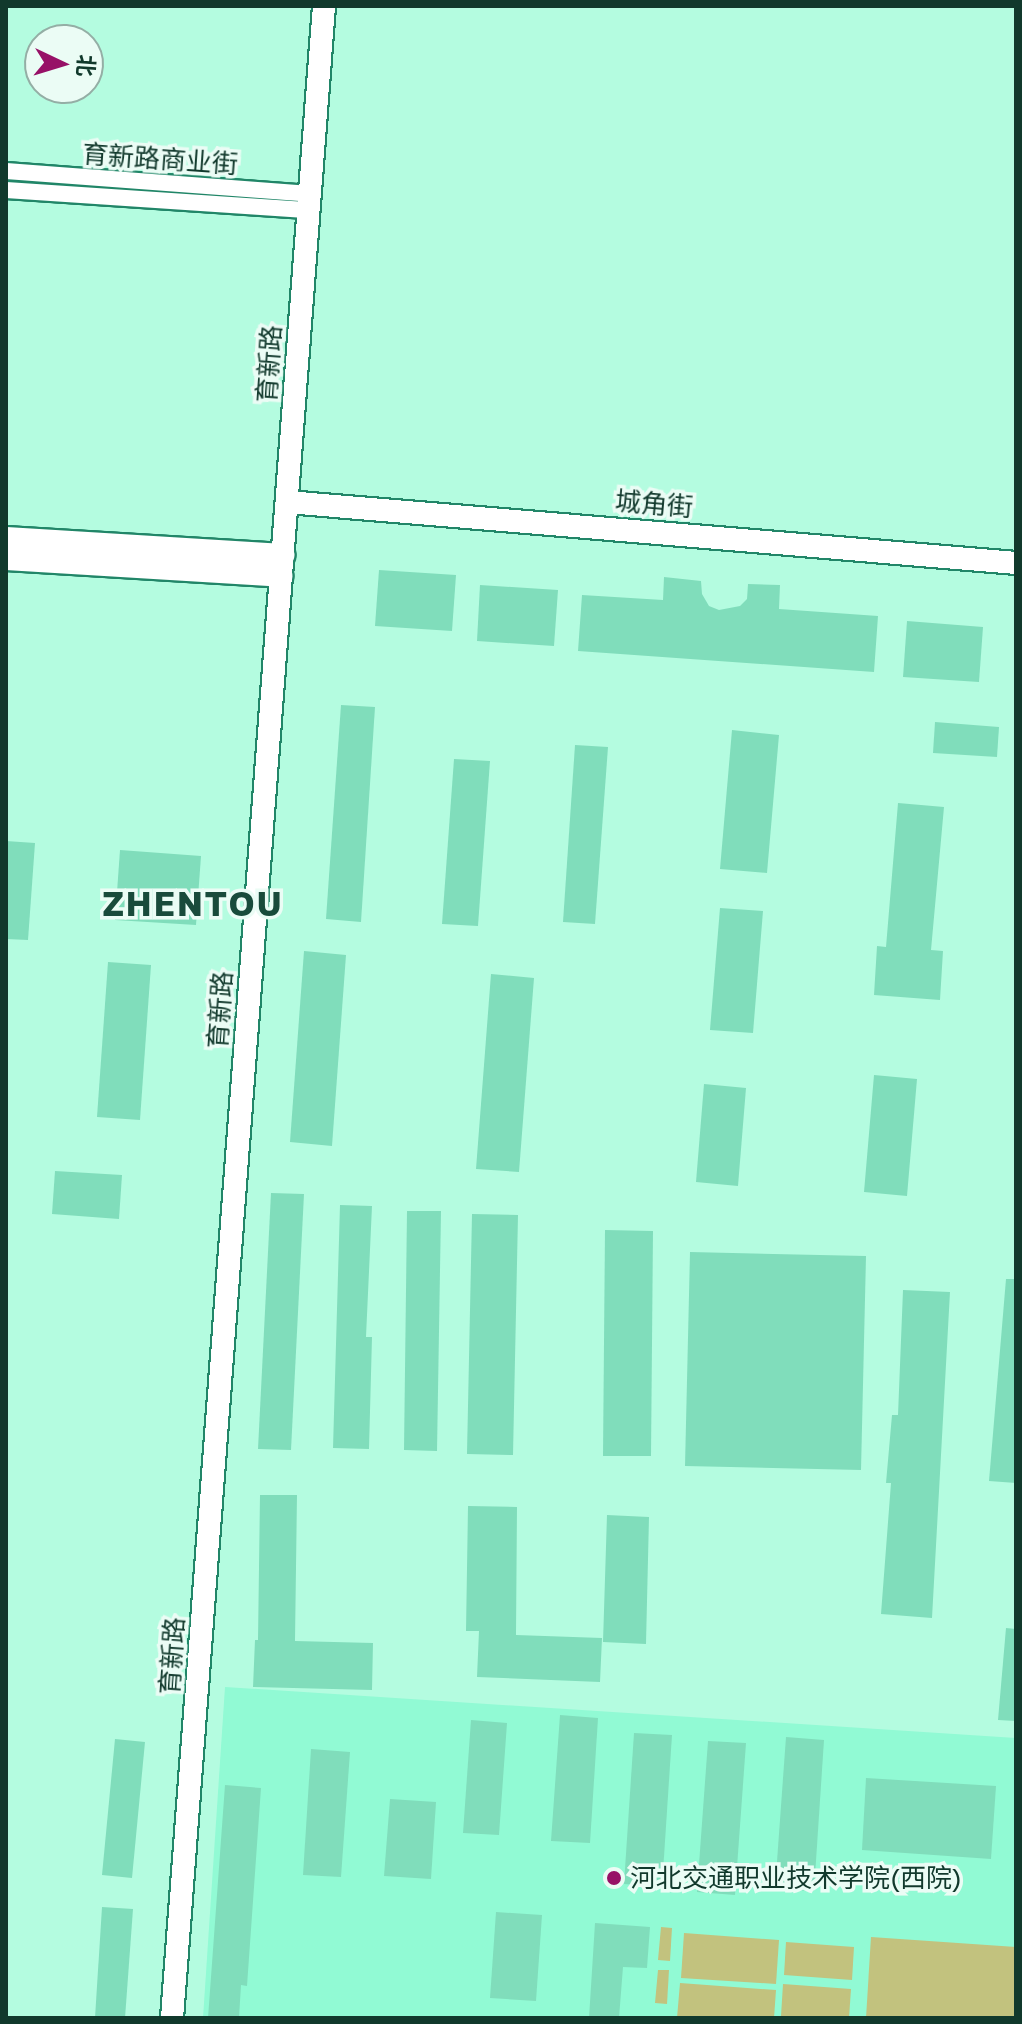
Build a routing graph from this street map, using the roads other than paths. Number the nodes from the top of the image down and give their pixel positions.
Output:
1 (324, 6) edge
2 (6, 171) edge
3 (6, 190) edge
4 (310, 202) junction
5 (287, 502) junction
6 (6, 538) edge
7 (6, 559) edge
8 (1016, 563) edge
9 (282, 566) junction
10 (172, 2018) edge

1 - 4 street, 育新路
2 - 4 street, 育新路商业街
3 - 4 street, 育新路商业街
4 - 5 street, 育新路
5 - 8 street, 城角街
5 - 9 street, 育新路
6 - 9 street
7 - 9 street
9 - 10 street, 育新路

